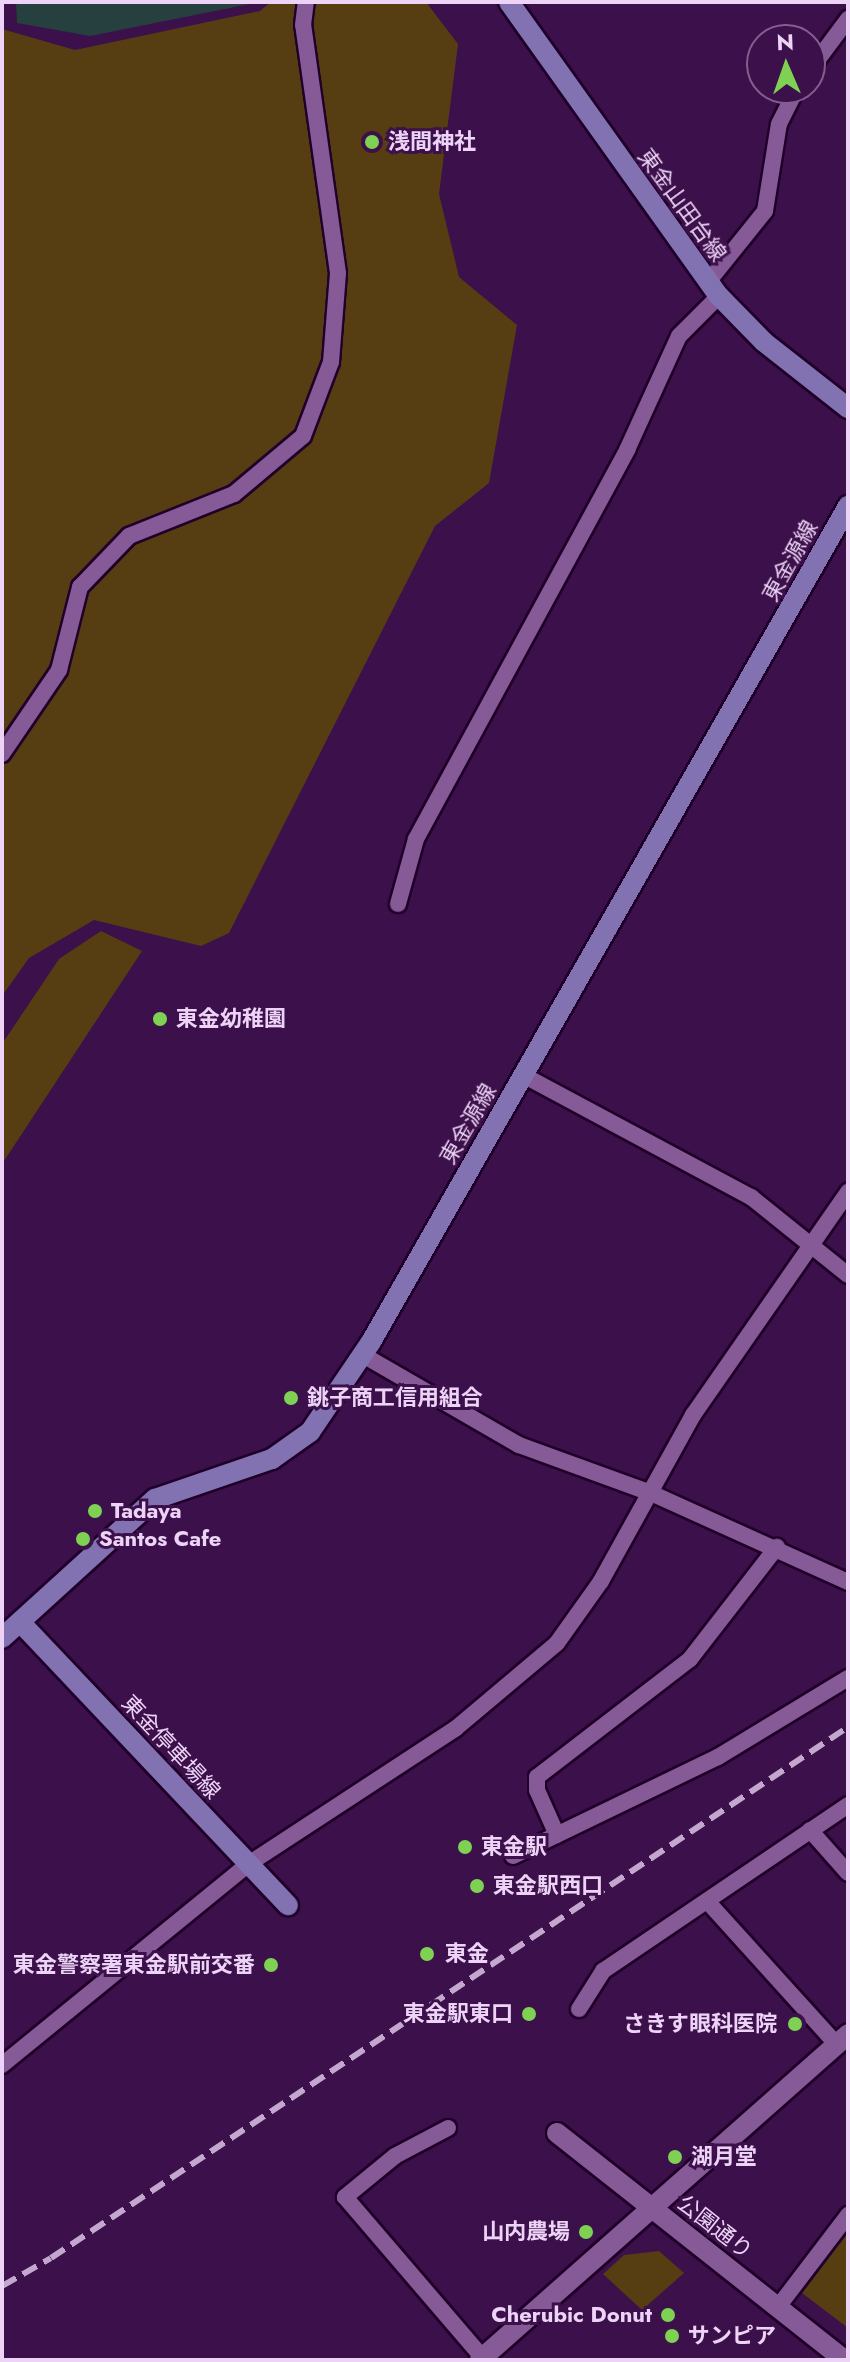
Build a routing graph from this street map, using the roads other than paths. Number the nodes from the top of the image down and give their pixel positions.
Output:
1 (306, 2) edge
2 (509, 2) edge
3 (848, 19) edge
4 (826, 49) edge
5 (789, 104) edge
6 (713, 289) junction
7 (848, 408) edge
8 (848, 506) edge
9 (2, 754) edge
10 (398, 904) dead end
11 (523, 1075) junction
12 (848, 1192) edge
13 (812, 1244) junction
14 (848, 1275) edge
15 (363, 1355) junction
16 (651, 1493) junction
17 (777, 1547) junction
18 (848, 1582) edge
19 (20, 1622) junction
20 (2, 1638) edge
21 (848, 1678) edge
22 (848, 1805) edge
23 (810, 1830) junction
24 (557, 1835) junction
25 (513, 1856) dead end
26 (247, 1865) junction
27 (848, 1873) edge
28 (707, 1901) junction
29 (288, 1905) dead end
30 (579, 2009) dead end
31 (842, 2039) edge
32 (2, 2065) edge
33 (448, 2128) dead end
34 (557, 2133) dead end
35 (650, 2207) junction
36 (848, 2215) edge
37 (778, 2307) junction
38 (482, 2359) edge
39 (844, 2360) edge

1 - 9 street
2 - 6 main road, 東金山田台線
3 - 4 street
5 - 6 street
6 - 7 main road, 東金山田台線
6 - 10 street
8 - 11 main road, 東金源線
11 - 13 street
11 - 15 main road, 東金源線
12 - 13 street
13 - 14 street
13 - 16 street
15 - 16 street
15 - 19 main road, 東金源線
16 - 17 street
16 - 26 street
17 - 18 street
17 - 24 street
19 - 20 main road, 東金源線
19 - 26 main road, 東金停車場線
21 - 24 street
22 - 23 street
23 - 27 street
23 - 28 street
24 - 25 street
26 - 29 main road, 東金停車場線
26 - 32 street
28 - 30 street
28 - 31 street
31 - 35 street
33 - 38 street
34 - 35 street, 公園通り
35 - 37 street, 公園通り
35 - 38 street
36 - 37 street
37 - 39 street, 公園通り

